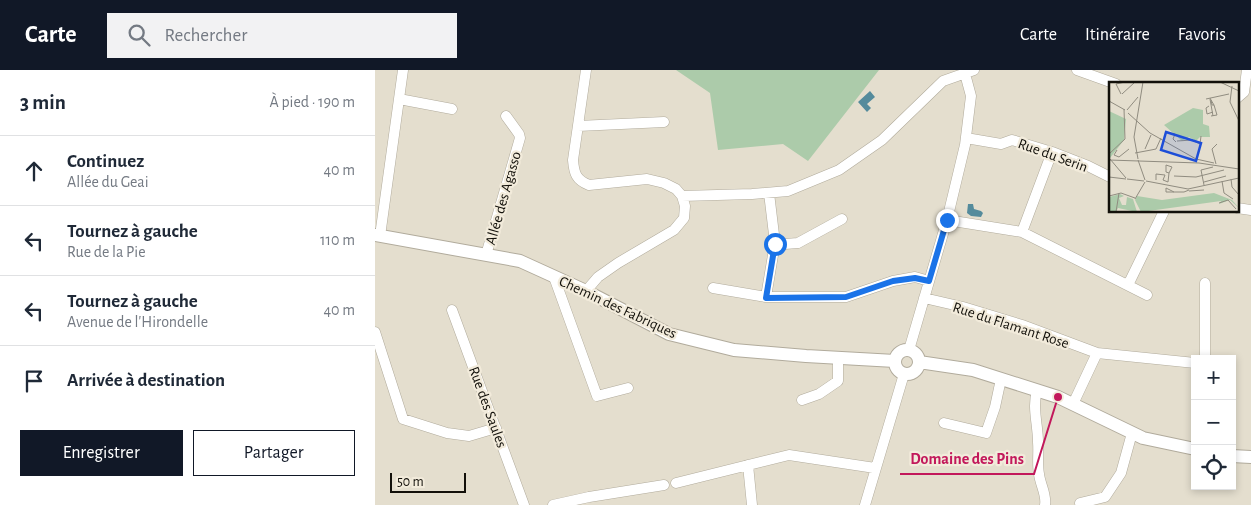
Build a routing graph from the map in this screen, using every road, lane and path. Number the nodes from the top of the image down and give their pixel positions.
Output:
1 (403, 70) edge
2 (586, 70) edge
3 (1077, 70) edge
4 (1247, 70) edge
5 (968, 71) edge
6 (1110, 82) edge
7 (1239, 96) edge
8 (399, 99) junction
9 (452, 109) dead end
10 (506, 116) dead end
11 (664, 122) dead end
12 (578, 126) junction
13 (966, 138) junction
14 (1052, 152) junction
15 (1109, 176) edge
16 (769, 193) junction
17 (682, 196) junction
18 (1164, 212) edge
19 (842, 219) dead end
20 (947, 220) junction
21 (1022, 232) junction
22 (377, 235) edge
23 (775, 244) junction
24 (486, 255) junction
25 (554, 277) junction
26 (929, 281) junction
27 (1205, 283) dead end
28 (1128, 285) junction
29 (713, 288) dead end
30 (586, 292) junction
31 (1147, 294) dead end
32 (766, 298) junction
33 (924, 298) junction
34 (452, 310) dead end
35 (375, 332) edge
36 (909, 350) junction
37 (1097, 354) junction
38 (1205, 355) edge
39 (837, 358) junction
40 (895, 361) junction
41 (919, 362) junction
42 (1191, 363) edge
43 (904, 374) junction
44 (1001, 379) junction
45 (628, 388) dead end
46 (1037, 391) junction
47 (802, 400) dead end
48 (1073, 404) junction
49 (944, 423) dead end
50 (496, 428) junction
51 (1132, 433) junction
52 (1191, 448) edge
53 (1236, 456) edge
54 (1251, 457) edge
55 (748, 465) junction
56 (875, 468) junction
57 (676, 483) dead end
58 (664, 485) dead end
59 (1080, 503) dead end
60 (524, 505) edge
61 (553, 505) edge
62 (752, 505) edge
63 (865, 505) edge
64 (1045, 505) edge

1 - 8 street
2 - 12 street
3 - 6 street
4 - 7 street
5 - 13 street
5 - 16 street
8 - 9 street
8 - 22 street
10 - 24 street, Allée des Agasso
11 - 12 street
12 - 17 street
13 - 14 street, Rue du Serin
13 - 20 street
14 - 15 street, Rue du Serin
14 - 21 street
16 - 17 street
16 - 23 street
17 - 30 street
18 - 28 street
19 - 23 street
20 - 21 street
20 - 26 street
21 - 28 street
22 - 24 street, Chemin des Fabriques
23 - 32 street
24 - 25 street, Chemin des Fabriques
25 - 30 street, Chemin des Fabriques
25 - 45 street
26 - 32 street
26 - 33 street
27 - 38 street
28 - 31 street
29 - 32 street
30 - 39 street, Chemin des Fabriques
33 - 36 street
33 - 37 street, Rue du Flamant Rose
34 - 50 street, Rue des Saules
35 - 50 street
36 - 40 street
36 - 41 street
37 - 42 street, Rue du Flamant Rose
37 - 48 street
39 - 40 street, Chemin des Fabriques
39 - 47 street
40 - 43 street
41 - 43 street
41 - 44 street
43 - 56 street
44 - 46 street
44 - 49 street
46 - 48 street
46 - 64 street
48 - 51 street
50 - 60 street, Rue des Saules
51 - 52 street
51 - 59 street
53 - 54 street
55 - 56 street
55 - 57 street
55 - 62 street
56 - 63 street
58 - 61 street

